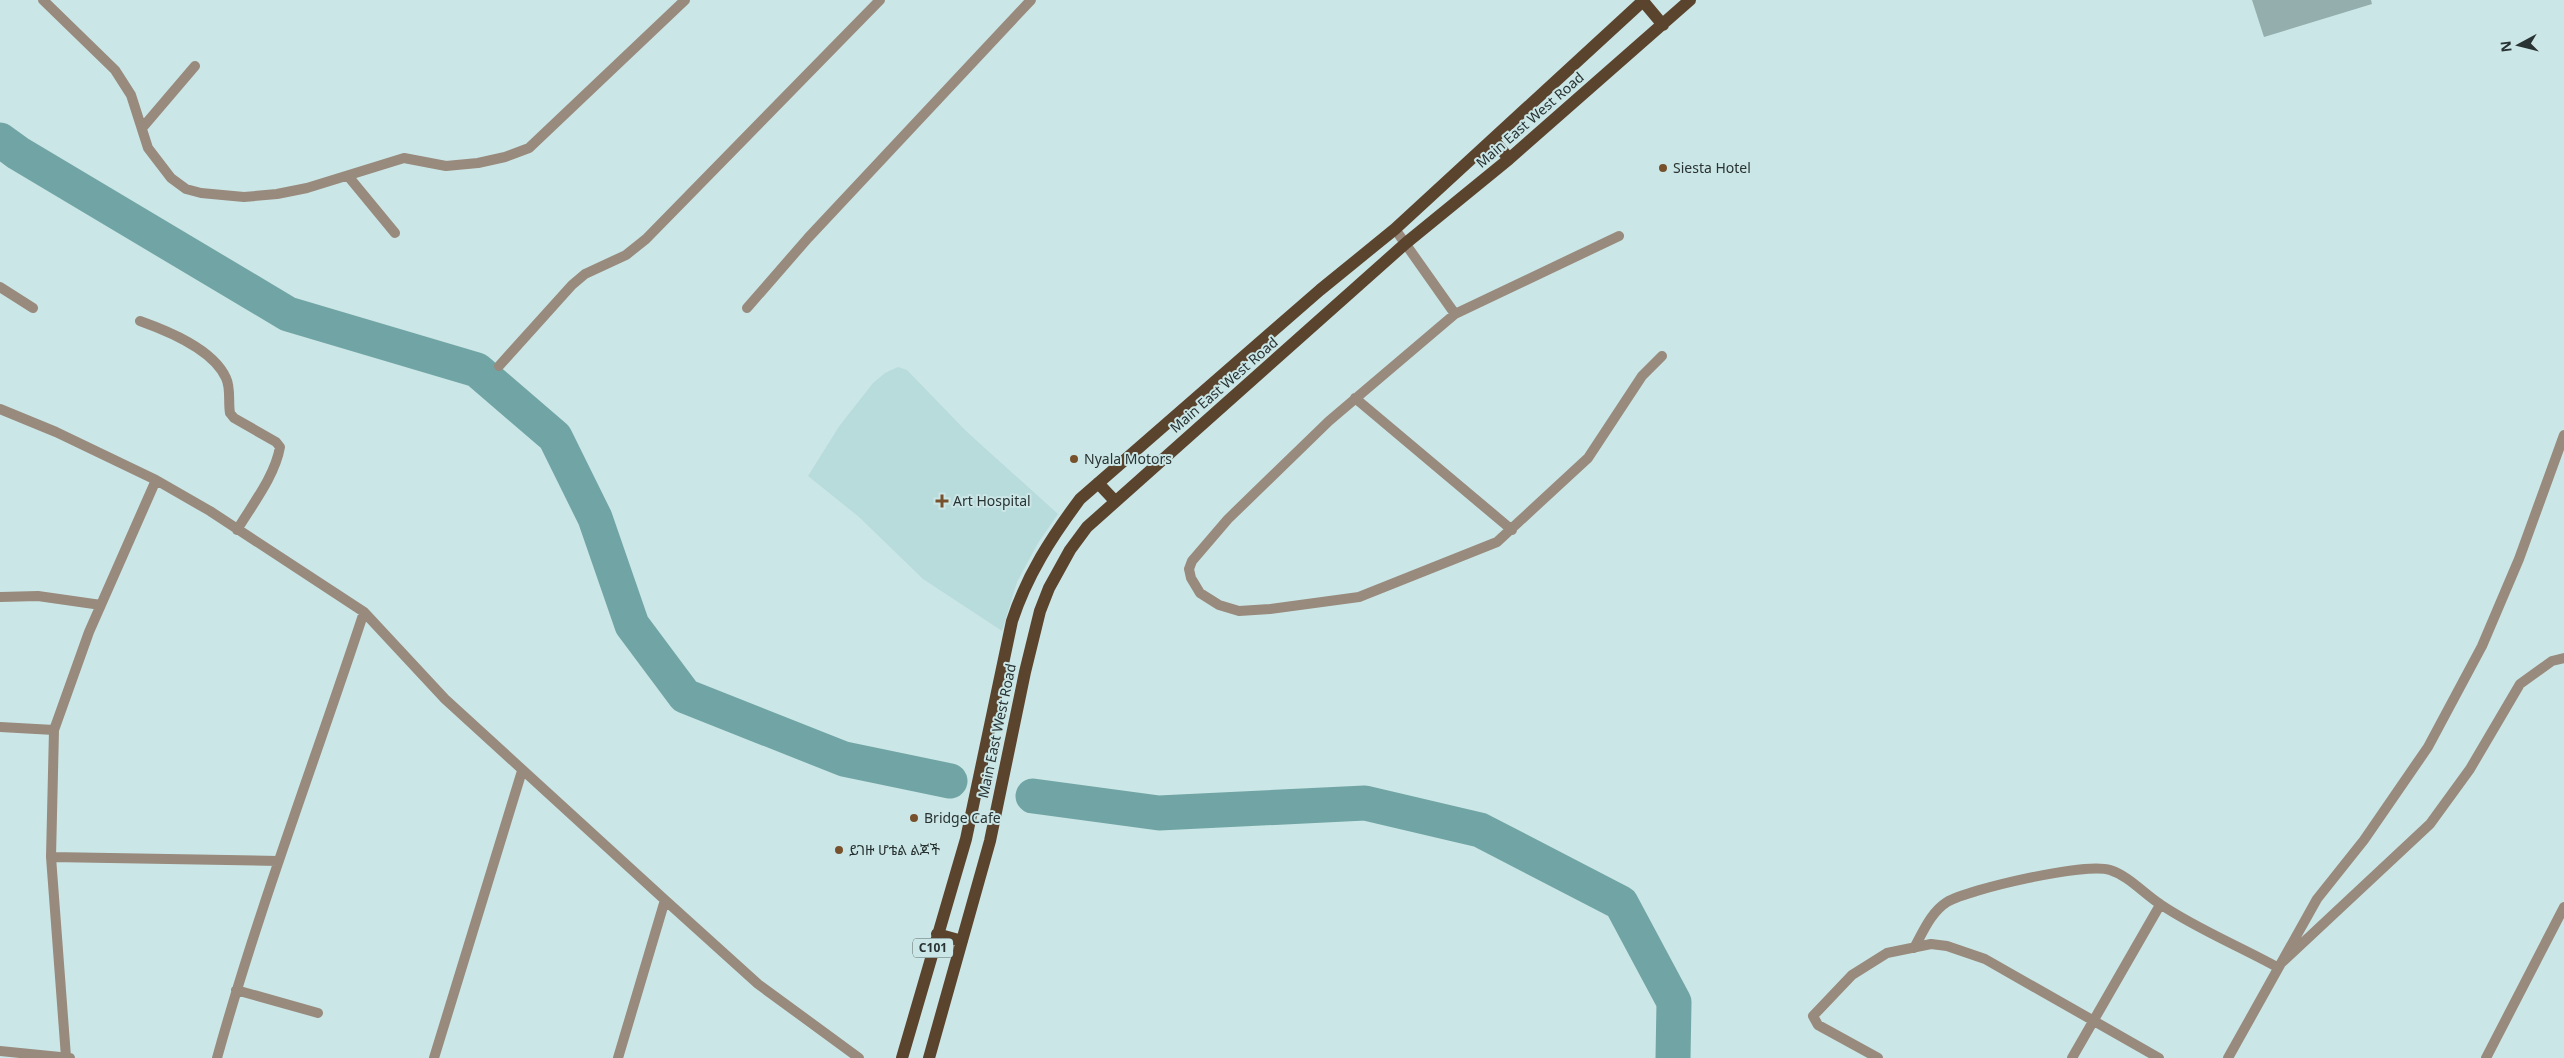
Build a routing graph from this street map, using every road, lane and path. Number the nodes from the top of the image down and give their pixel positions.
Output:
1 (43, 0) edge
2 (880, 0) edge
3 (1030, 0) edge
4 (1643, 0) edge
5 (1690, 0) edge
6 (678, 2) edge
7 (1663, 25) junction
8 (195, 66) dead end
9 (143, 127) junction
10 (1493, 139) junction
11 (1509, 159) junction
12 (348, 176) junction
13 (1395, 228) junction
14 (395, 233) dead end
15 (1619, 236) dead end
16 (1406, 243) junction
17 (0, 287) edge
18 (1320, 290) junction
19 (33, 308) dead end
20 (747, 308) dead end
21 (1335, 308) junction
22 (1455, 314) junction
23 (140, 321) dead end
24 (1662, 356) dead end
25 (499, 366) dead end
26 (1355, 398) junction
27 (0, 409) edge
28 (2564, 435) edge
29 (156, 480) junction
30 (1098, 482) junction
31 (1115, 502) junction
32 (237, 530) junction
33 (1512, 530) junction
34 (0, 597) edge
35 (101, 605) junction
36 (364, 612) junction
37 (2564, 658) edge
38 (0, 728) edge
39 (54, 730) junction
40 (522, 772) junction
41 (51, 857) junction
42 (278, 861) junction
43 (664, 900) junction
44 (2160, 905) junction
45 (2564, 907) edge
46 (937, 934) junction
47 (962, 941) junction
48 (1914, 948) junction
49 (2277, 967) junction
50 (236, 990) junction
51 (318, 1013) dead end
52 (2094, 1020) junction
53 (0, 1052) edge
54 (68, 1058) edge
55 (217, 1058) edge
56 (434, 1058) edge
57 (618, 1058) edge
58 (859, 1058) edge
59 (902, 1058) edge
60 (929, 1058) edge
61 (1878, 1058) edge
62 (2072, 1058) edge
63 (2159, 1058) edge
64 (2228, 1058) edge
65 (2486, 1058) edge

1 - 9 street
2 - 25 street
3 - 20 street
4 - 7 main road
4 - 10 main road, Main East West Road
5 - 7 main road, Main East West Road
6 - 12 street
7 - 11 main road, Main East West Road
8 - 9 street
9 - 12 street
10 - 11 main road
10 - 13 main road, Main East West Road
11 - 16 main road, Main East West Road
12 - 14 street
13 - 16 street
13 - 18 main road, Main East West Road
15 - 22 street
16 - 21 main road, Main East West Road
16 - 22 street
17 - 19 street
18 - 21 main road
18 - 30 main road, Main East West Road
21 - 31 main road, Main East West Road
22 - 26 street
23 - 32 street
24 - 33 street
26 - 33 street
26 - 33 street
27 - 29 street
28 - 49 street
29 - 32 street
29 - 35 street
30 - 31 main road
30 - 46 main road, Main East West Road / C101
31 - 47 main road, Main East West Road / C101
32 - 36 street
34 - 35 street
35 - 39 street
36 - 40 street
36 - 42 street
37 - 49 street
38 - 39 street
39 - 41 street
40 - 43 street
40 - 56 street
41 - 42 street
41 - 54 street
42 - 50 street
43 - 57 street
43 - 58 street
44 - 48 street
44 - 49 street
44 - 52 street
45 - 65 street
46 - 47 main road
46 - 59 main road, Main East West Road / C101
47 - 60 main road, Main East West Road / C101
48 - 52 street
48 - 61 street
49 - 64 street
50 - 51 street
50 - 55 street
52 - 62 street
52 - 63 street
53 - 54 street

